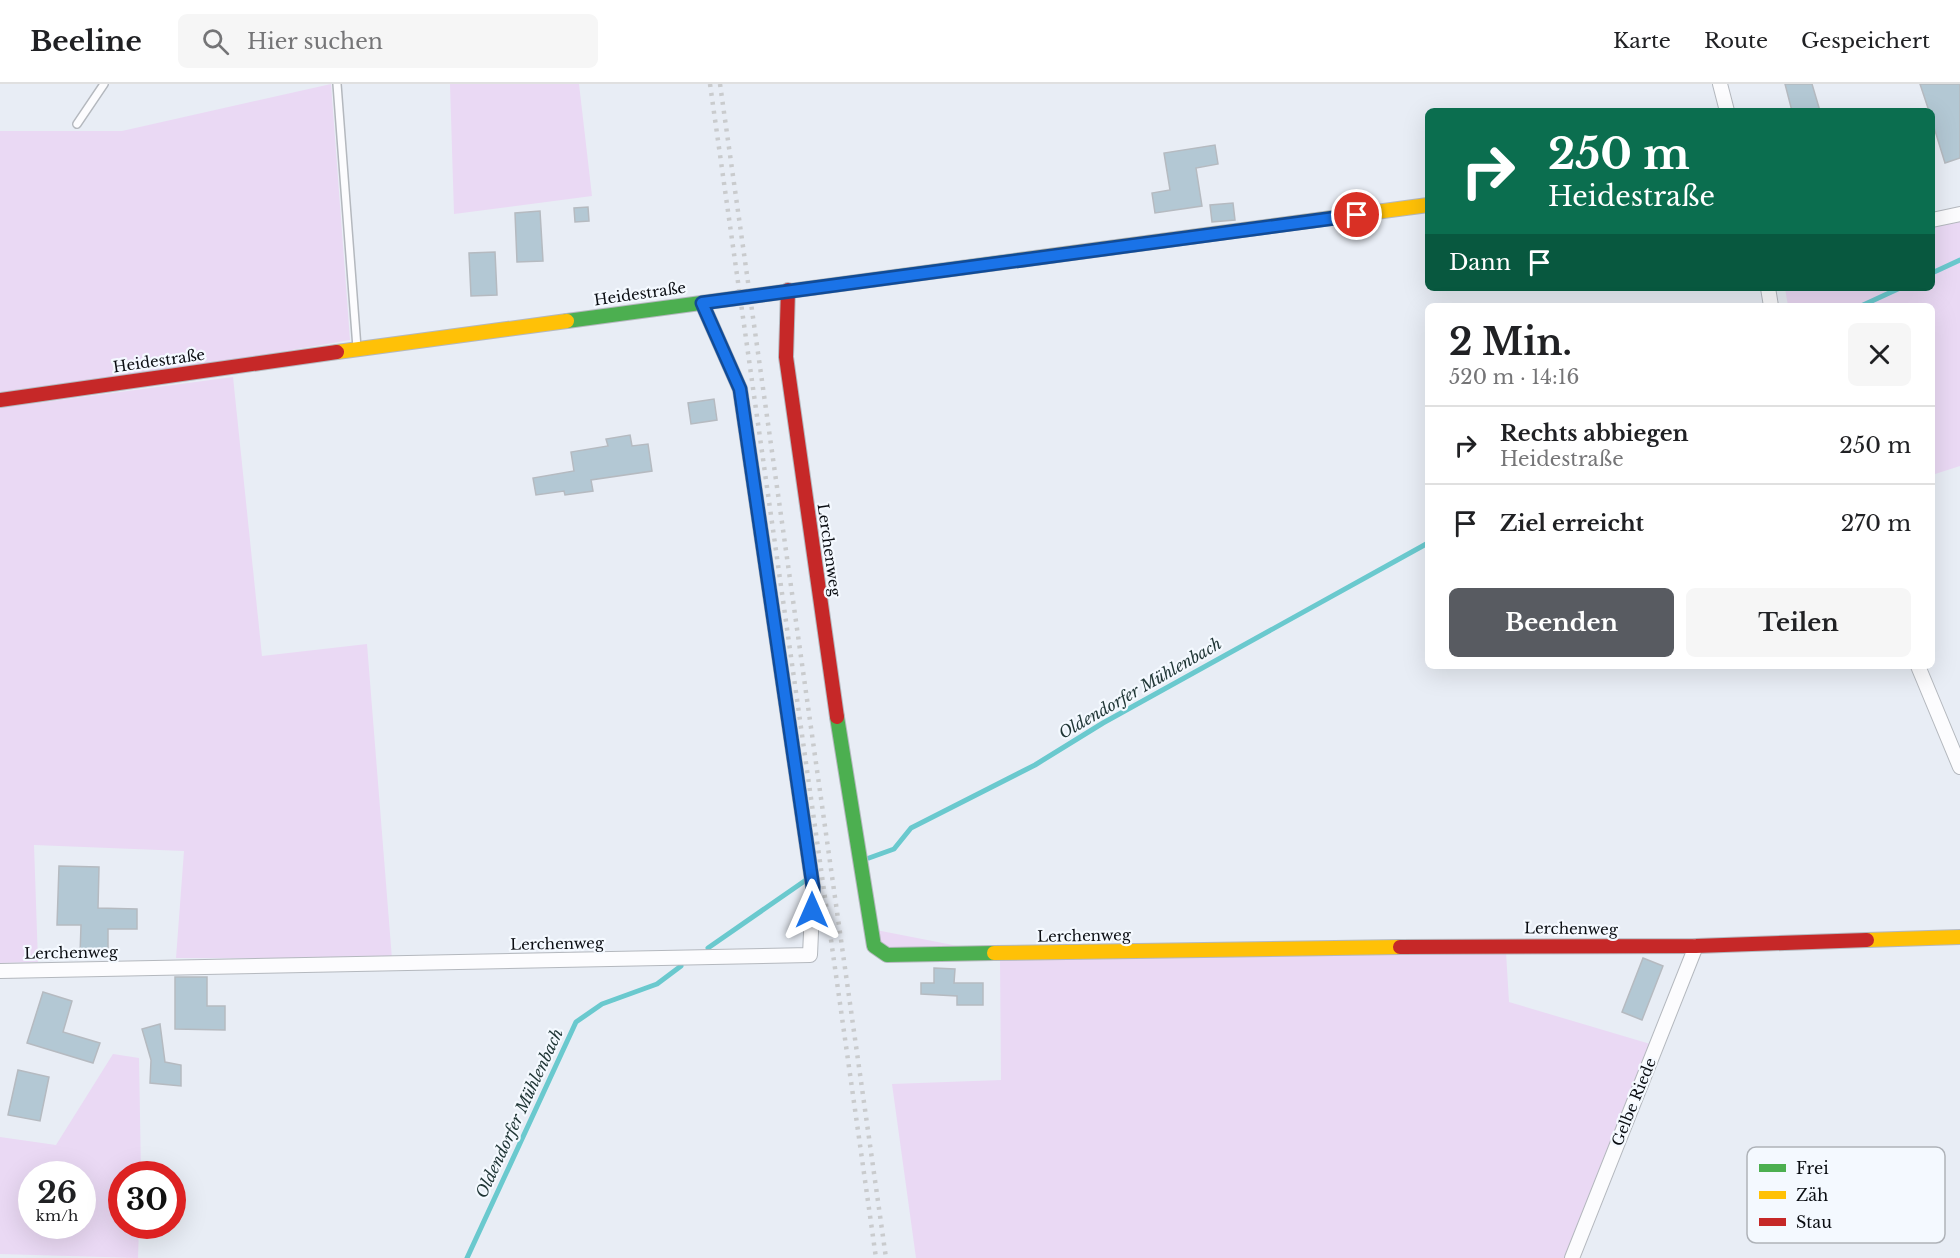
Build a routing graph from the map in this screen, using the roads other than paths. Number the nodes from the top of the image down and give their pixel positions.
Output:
1 (104, 84) edge
2 (337, 84) edge
3 (1720, 84) edge
4 (1726, 108) edge
5 (77, 124) dead end
6 (1425, 205) edge
7 (1960, 214) edge
8 (1935, 219) edge
9 (789, 291) junction
10 (702, 303) junction
11 (357, 349) junction
12 (0, 400) edge
13 (1919, 669) edge
14 (1960, 767) edge
15 (1960, 937) edge
16 (1696, 946) junction
17 (0, 971) edge
18 (1572, 1258) edge

1 - 5 lane
2 - 11 lane
3 - 4 street
6 - 9 street, Heidestraße
7 - 8 street
9 - 10 street, Heidestraße
9 - 16 street, Lerchenweg
10 - 11 street, Heidestraße
10 - 17 street, Lerchenweg
11 - 12 street, Heidestraße
13 - 14 street
15 - 16 street, Lerchenweg
16 - 18 street, Gelbe Riede

